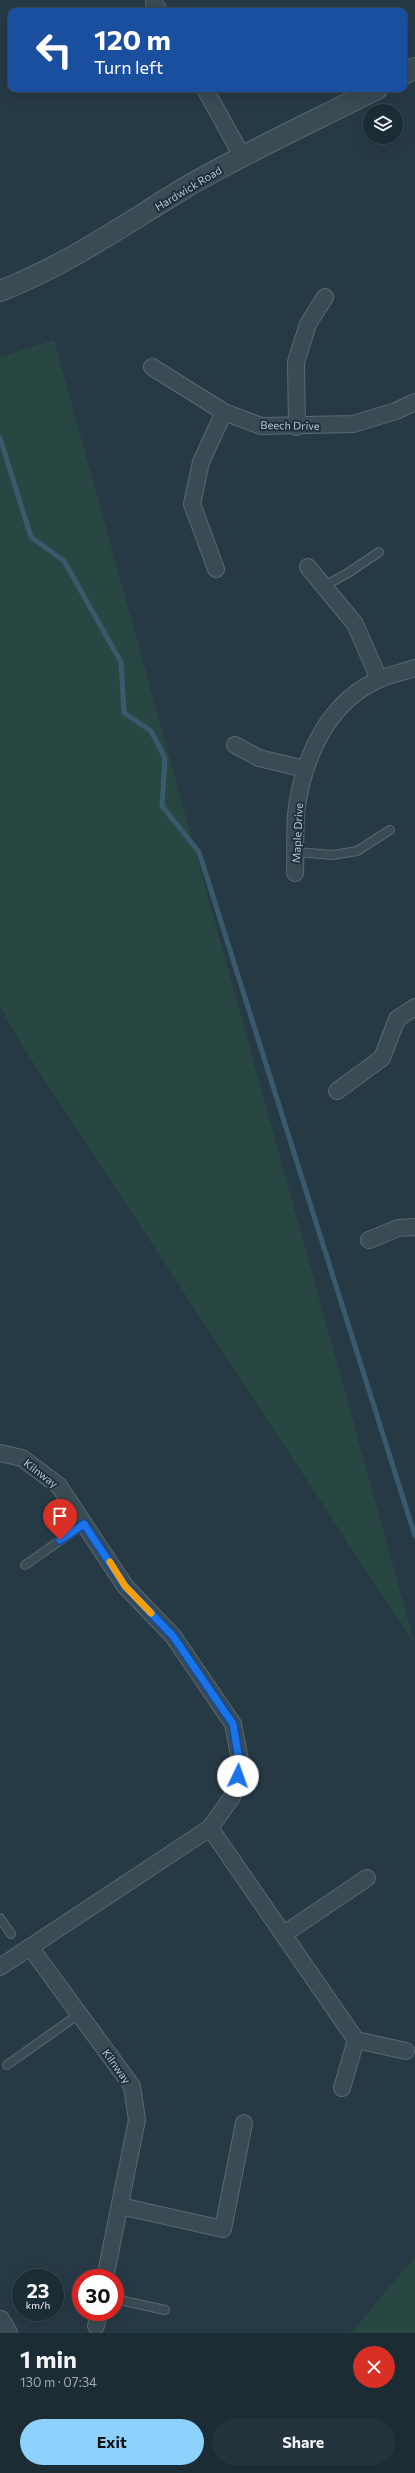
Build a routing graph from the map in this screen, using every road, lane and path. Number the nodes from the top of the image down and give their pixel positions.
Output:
1 (207, 92) edge
2 (372, 92) edge
3 (242, 156) junction
4 (0, 291) edge
5 (325, 297) dead end
6 (152, 367) dead end
7 (415, 402) edge
8 (224, 412) junction
9 (297, 427) junction
10 (379, 552) dead end
11 (308, 567) dead end
12 (216, 569) dead end
13 (324, 586) junction
14 (415, 668) edge
15 (379, 679) junction
16 (235, 745) dead end
17 (305, 769) junction
18 (390, 830) dead end
19 (296, 852) junction
20 (295, 873) dead end
21 (415, 1007) edge
22 (337, 1091) dead end
23 (415, 1227) edge
24 (369, 1240) dead end
25 (0, 1453) edge
26 (84, 1524) junction
27 (25, 1565) dead end
28 (210, 1828) junction
29 (367, 1878) dead end
30 (0, 1918) edge
31 (11, 1934) dead end
32 (284, 1934) junction
33 (30, 1947) junction
34 (0, 1967) edge
35 (80, 2014) junction
36 (356, 2040) junction
37 (406, 2051) dead end
38 (8, 2065) dead end
39 (342, 2088) dead end
40 (244, 2123) dead end
41 (120, 2206) junction
42 (107, 2269) edge
43 (124, 2302) edge
44 (165, 2310) dead end
45 (0, 2321) edge
46 (7, 2333) edge

1 - 3 street
2 - 3 street, Hardwick Road
3 - 4 street, Hardwick Road
5 - 9 street
6 - 8 street, Beech Drive
7 - 9 street, Beech Drive
8 - 9 street, Beech Drive
8 - 12 street
10 - 13 lane
11 - 13 street
13 - 15 street
14 - 15 street, Maple Drive
15 - 17 street, Maple Drive
16 - 17 street
17 - 19 street, Maple Drive
18 - 19 lane
19 - 20 street, Maple Drive
21 - 22 street
23 - 24 street
25 - 26 street, Kilnway
26 - 27 lane
26 - 28 street, Kilnway
28 - 32 street
28 - 33 street, Kilnway
29 - 32 street
30 - 31 lane
32 - 36 street
33 - 34 street, Kilnway
33 - 35 street, Kilnway
35 - 38 lane
35 - 41 street, Kilnway
36 - 37 street
36 - 39 street
40 - 41 street
41 - 42 street, Kilnway
43 - 44 lane
45 - 46 street

